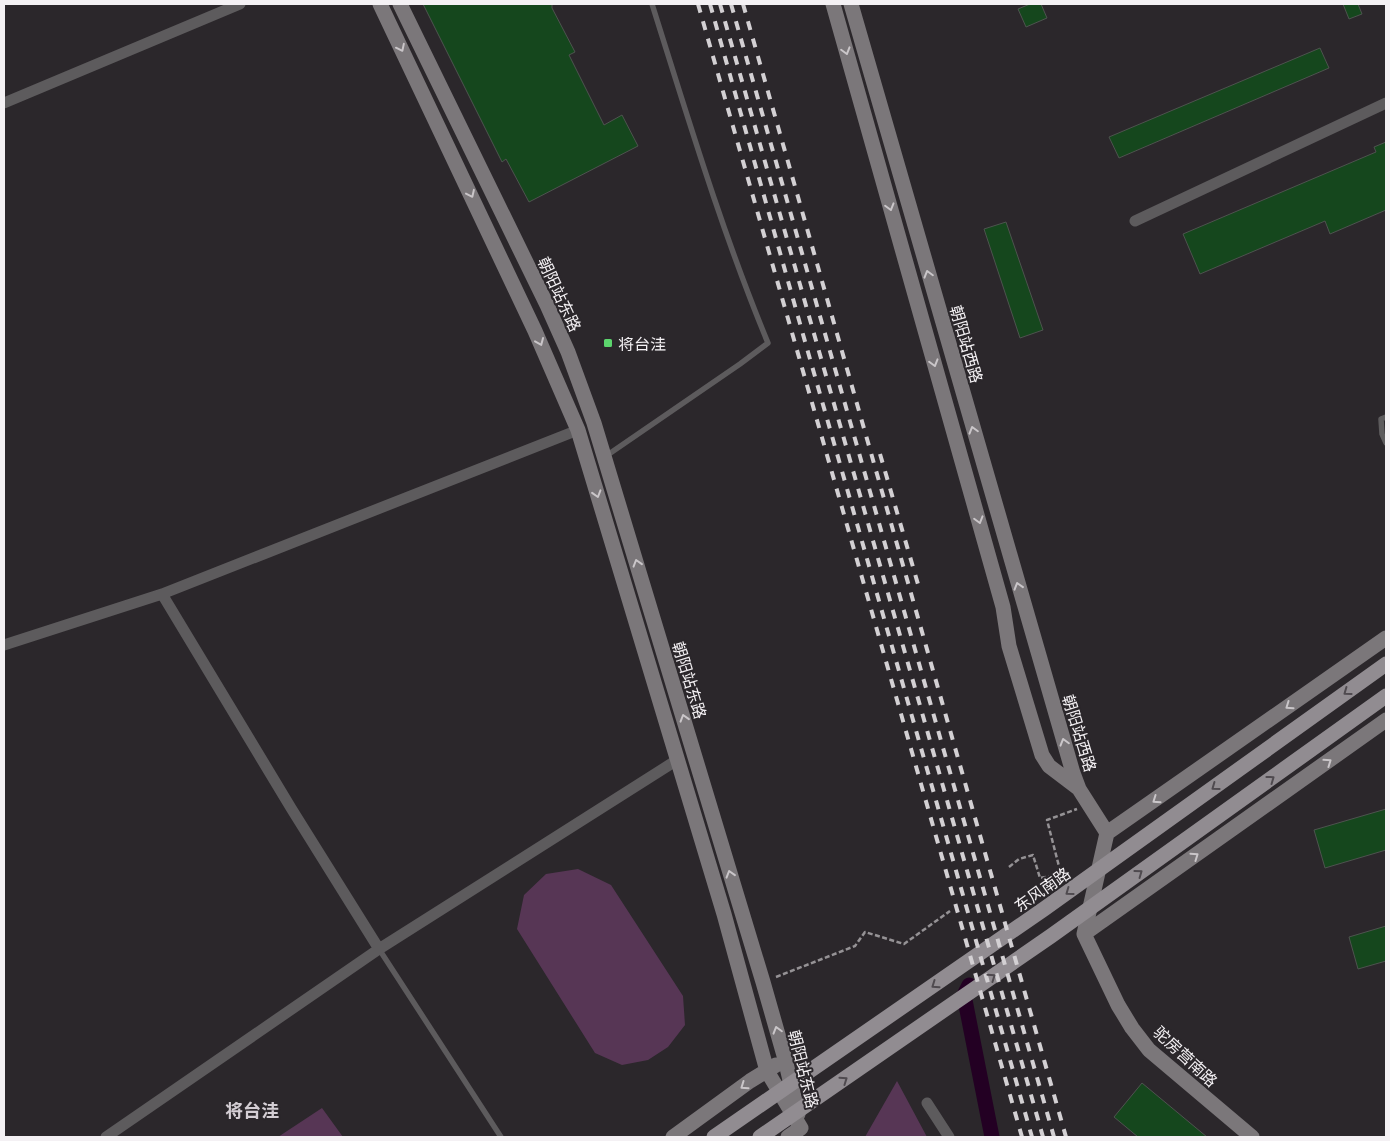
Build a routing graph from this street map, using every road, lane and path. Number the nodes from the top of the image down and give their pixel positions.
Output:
1 (240, 4) edge
2 (380, 4) edge
3 (400, 4) edge
4 (652, 4) edge
5 (833, 4) edge
6 (851, 4) edge
7 (4, 103) edge
8 (1386, 103) edge
9 (1135, 221) dead end
10 (1386, 417) edge
11 (578, 430) junction
12 (1386, 443) edge
13 (604, 457) junction
14 (162, 594) junction
15 (1386, 638) edge
16 (4, 646) edge
17 (1386, 664) edge
18 (1386, 696) edge
19 (1386, 720) edge
20 (678, 760) junction
21 (1079, 788) junction
22 (1089, 805) junction
23 (1107, 833) junction
24 (1009, 867) dead end
25 (950, 911) dead end
26 (1084, 934) junction
27 (379, 949) junction
28 (763, 982) junction
29 (785, 1059) junction
30 (767, 1071) junction
31 (927, 1103) dead end
32 (800, 1133) edge
33 (106, 1137) edge
34 (501, 1137) edge
35 (673, 1137) edge
36 (714, 1137) edge
37 (760, 1137) edge
38 (788, 1137) edge
39 (948, 1137) edge
40 (1252, 1137) edge

1 - 7 street
2 -> 11 main road, 朝阳站东路
3 - 13 main road, 朝阳站东路
4 - 13 lane
5 -> 21 main road, 朝阳站西路
21 -> 6 main road, 朝阳站西路
8 - 9 street
10 - 12 lane
11 - 14 street
11 -> 20 main road, 朝阳站东路
28 -> 13 main road, 朝阳站东路
14 - 16 street
14 - 27 street
15 -> 23 main road
17 -> 36 main road, 东风南路
37 -> 18 main road
26 -> 19 main road
20 - 27 street
20 - 30 main road, 朝阳站东路
21 - 22 main road
22 - 23 main road
22 - 24 path
23 - 26 main road
25 - 28 path
26 - 40 main road, 驼房营南路
27 - 33 street
27 - 34 lane
29 -> 28 main road, 朝阳站东路
29 - 30 main road
29 - 32 main road, 朝阳站东路
30 - 32 main road, 朝阳站东路
30 -> 35 main road
31 - 39 street
32 - 38 main road

